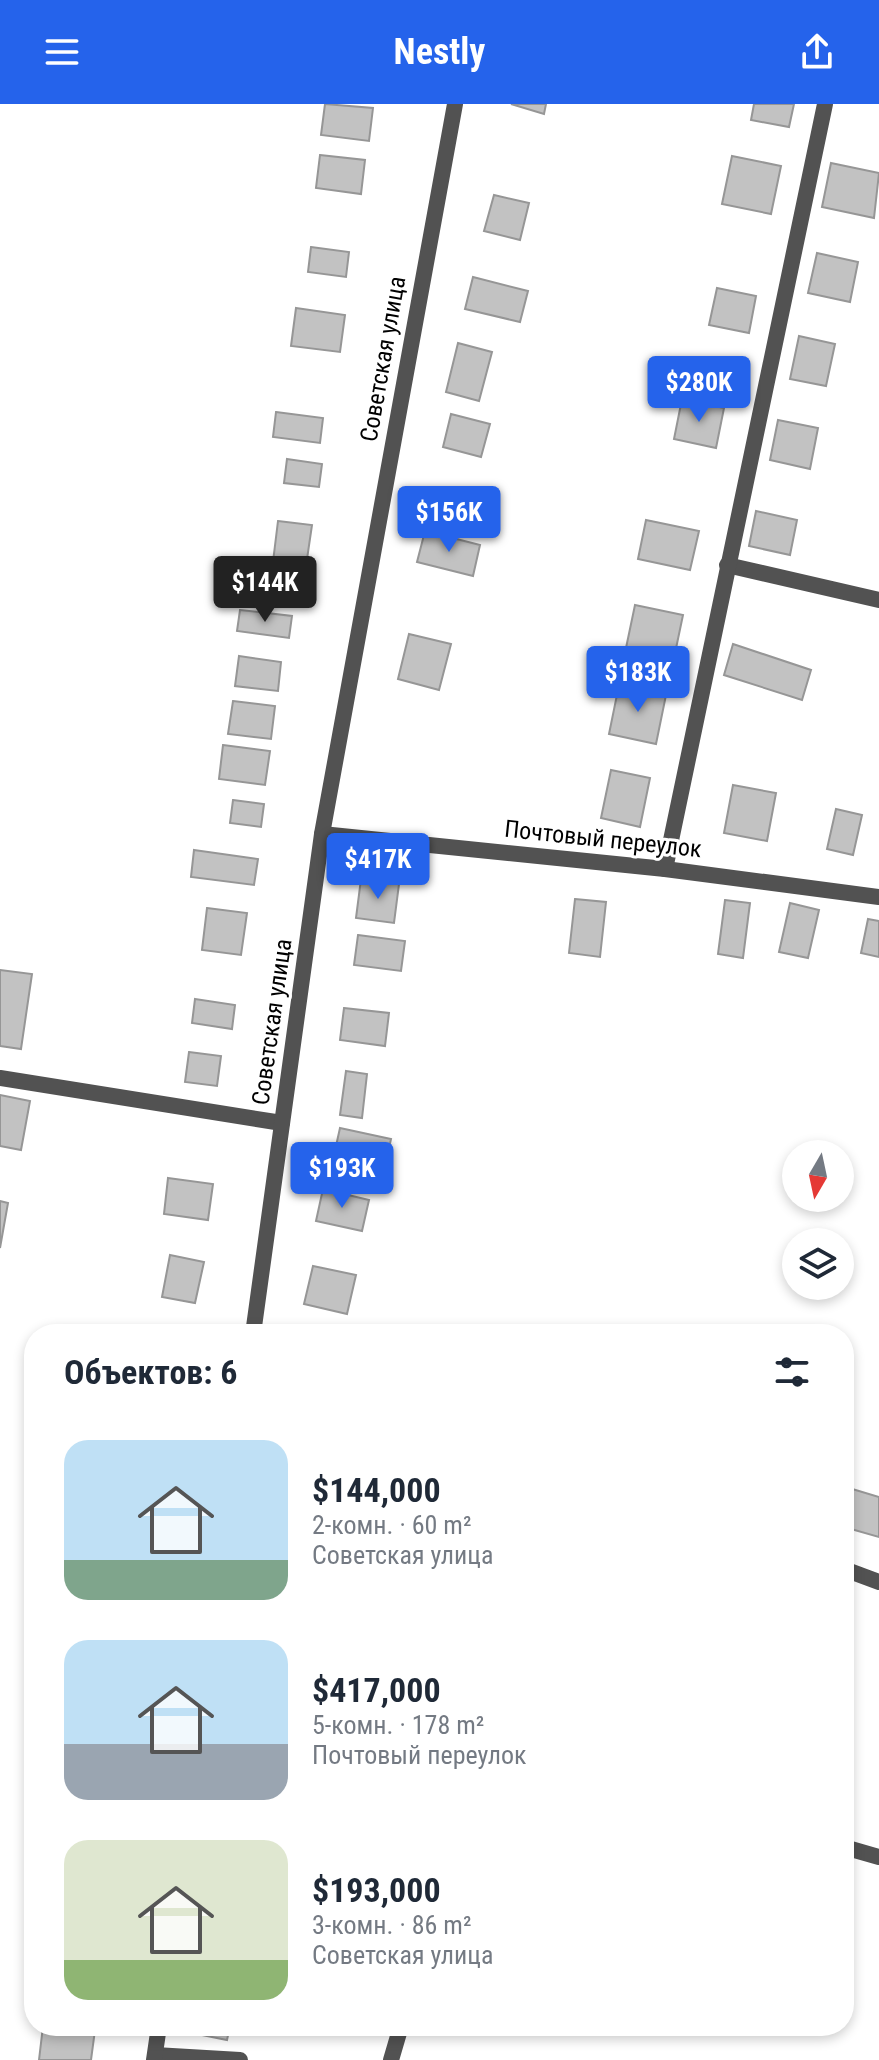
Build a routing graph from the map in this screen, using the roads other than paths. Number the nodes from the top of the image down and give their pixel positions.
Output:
1 (455, 104) edge
2 (825, 104) edge
3 (727, 565) junction
4 (879, 600) edge
5 (322, 834) junction
6 (665, 869) junction
7 (879, 897) edge
8 (0, 1078) edge
9 (282, 1123) junction
10 (254, 1324) edge
11 (854, 1573) edge
12 (879, 1582) edge
13 (854, 1850) edge
14 (879, 1857) edge
15 (157, 2036) edge
16 (398, 2036) edge
17 (154, 2057) edge
18 (240, 2060) edge
19 (391, 2060) edge

1 - 5 street, Советская улица
2 - 3 street
3 - 4 street
3 - 6 street
5 - 6 street, Почтовый переулок
5 - 9 street, Советская улица
6 - 7 street, Почтовый переулок
8 - 9 street
9 - 10 street, Советская улица
11 - 12 street
13 - 14 street
15 - 17 street
16 - 19 street
17 - 18 street

